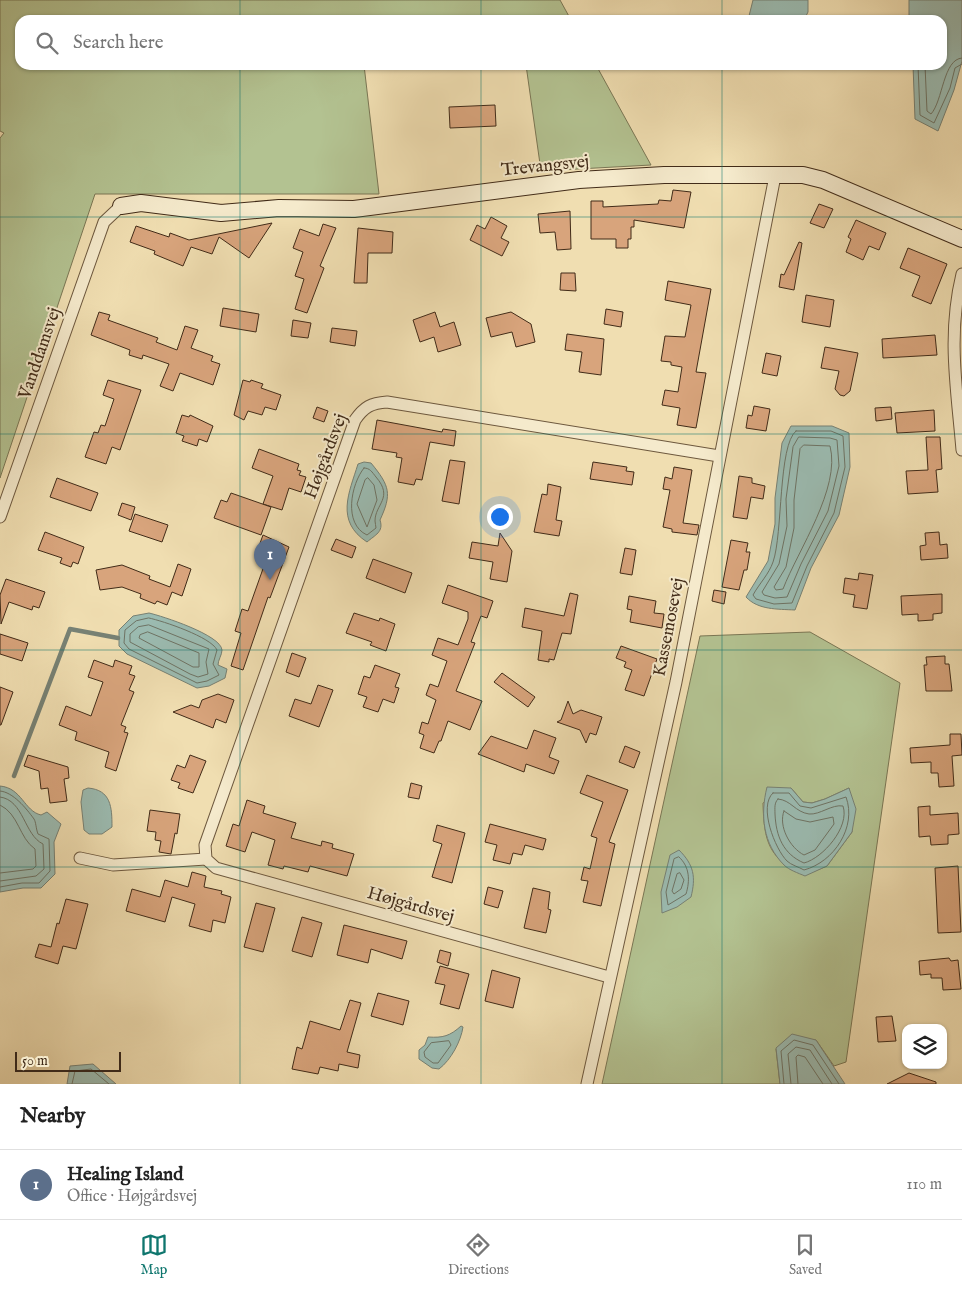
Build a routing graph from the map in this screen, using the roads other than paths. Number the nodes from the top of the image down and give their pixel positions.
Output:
1 (776, 176) junction
2 (121, 206) joint
3 (962, 239) edge
4 (962, 274) edge
5 (962, 450) edge
6 (719, 456) junction
7 (0, 517) edge
8 (80, 858) dead end
9 (206, 859) junction
10 (609, 977) junction
11 (587, 1084) edge

1 - 2 street, Trevangsvej
1 - 3 street, Trevangsvej
1 - 6 street, Kassemosevej
2 - 7 street, Vanddamsvej
4 - 5 street
6 - 9 street, Højgårdsvej
6 - 10 street, Kassemosevej
8 - 9 street
9 - 10 street, Højgårdsvej
10 - 11 street, Kassemosevej

